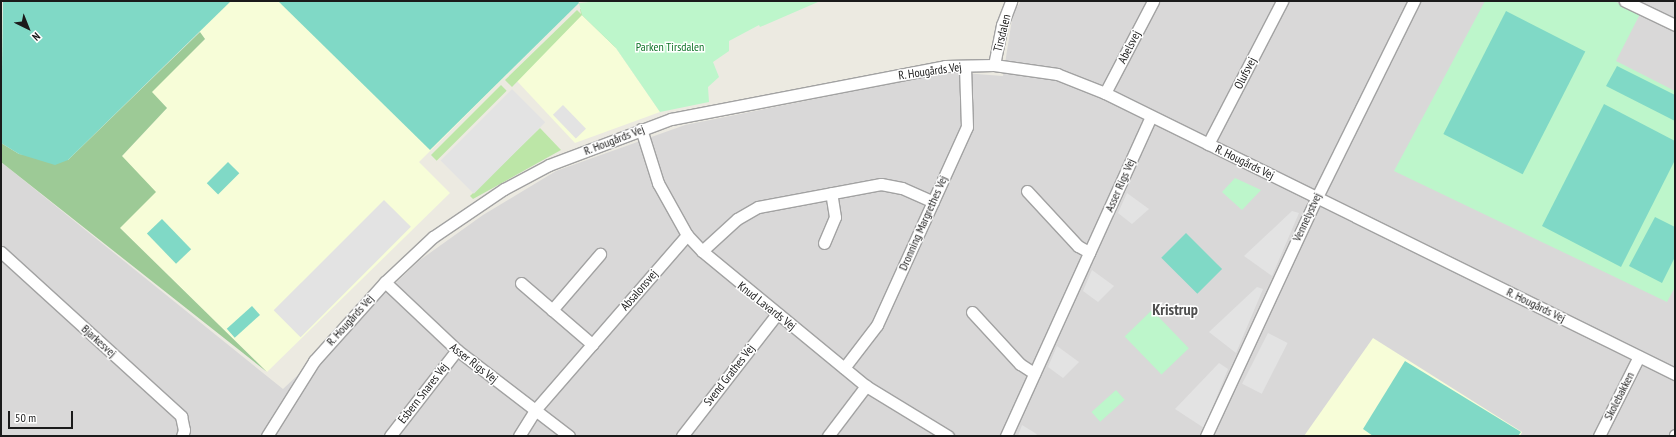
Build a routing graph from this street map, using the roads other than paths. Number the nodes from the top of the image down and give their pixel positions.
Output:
1 (1011, 1) edge
2 (1153, 1) edge
3 (1282, 1) edge
4 (1414, 1) edge
5 (1625, 1) edge
6 (1675, 25) edge
7 (994, 65) junction
8 (965, 66) junction
9 (1105, 93) junction
10 (1151, 117) junction
11 (641, 129) junction
12 (1208, 144) junction
13 (1027, 191) dead end
14 (831, 193) junction
15 (1317, 197) junction
16 (933, 202) junction
17 (687, 235) junction
18 (824, 243) dead end
19 (702, 251) junction
20 (1, 252) edge
21 (1089, 252) junction
22 (600, 254) dead end
23 (385, 282) junction
24 (521, 283) dead end
25 (552, 310) junction
26 (972, 312) dead end
27 (777, 314) junction
28 (592, 344) junction
29 (457, 350) junction
30 (1639, 356) junction
31 (844, 368) junction
32 (1034, 373) junction
33 (1675, 374) edge
34 (866, 386) junction
35 (535, 410) junction
36 (182, 436) edge
37 (267, 436) edge
38 (390, 436) edge
39 (519, 436) edge
40 (569, 436) edge
41 (682, 436) edge
42 (828, 436) edge
43 (948, 436) edge
44 (1006, 436) edge
45 (1206, 436) edge
46 (1598, 436) edge

1 - 7 street, Tirsdalen
2 - 9 street, Abelsvej
3 - 12 street, Olufsvej
4 - 15 street, Vennelystvej
5 - 6 street
7 - 8 street, R. Hougårds Vej
7 - 9 street, R. Hougårds Vej
8 - 11 street, R. Hougårds Vej
8 - 16 street, Dronning Margrethes Vej
9 - 10 street, R. Hougårds Vej
10 - 12 street, R. Hougårds Vej
10 - 21 street, Asser Rigs Vej
11 - 17 street, Knud Lavards Vej
11 - 23 street, R. Hougårds Vej
12 - 15 street, R. Hougårds Vej
13 - 21 street
14 - 16 street
14 - 18 street
14 - 19 street
15 - 30 street, R. Hougårds Vej
15 - 45 street, Vennelystvej
16 - 31 street, Dronning Margrethes Vej
17 - 19 street, Knud Lavards Vej
17 - 28 street, Absalonsvej
19 - 27 street, Knud Lavards Vej
20 - 36 street, Bjarkesvej
21 - 32 street, Asser Rigs Vej
22 - 25 street
23 - 29 street, Asser Rigs Vej
23 - 37 street, R. Hougårds Vej
24 - 25 street
25 - 28 street
26 - 32 street
27 - 31 street, Knud Lavards Vej
27 - 41 street, Svend Grathes Vej
28 - 35 street, Absalonsvej
29 - 35 street, Asser Rigs Vej
29 - 38 street, Esbern Snares Vej
30 - 33 street, R. Hougårds Vej
30 - 46 street, Skolebakken
31 - 34 street, Knud Lavards Vej
32 - 44 street, Asser Rigs Vej
34 - 42 street
34 - 43 street, Knud Lavards Vej
35 - 39 street, Absalonsvej
35 - 40 street, Asser Rigs Vej

